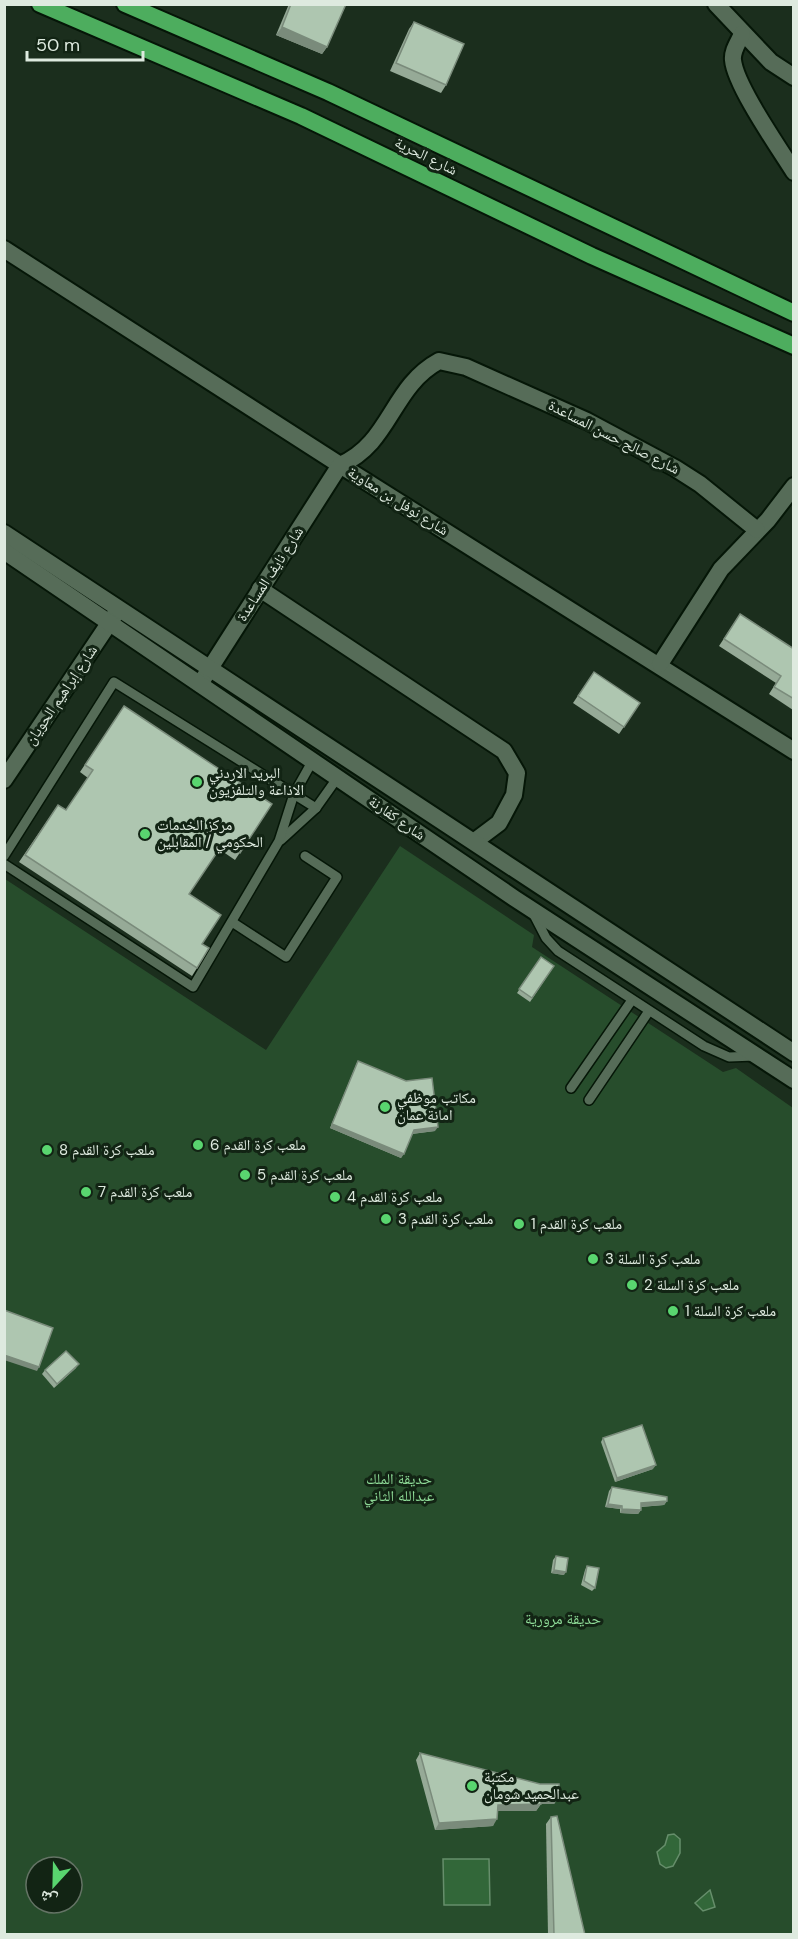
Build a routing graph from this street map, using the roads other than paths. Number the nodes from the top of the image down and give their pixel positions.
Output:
1 (40, 4) edge
2 (125, 4) edge
3 (716, 4) edge
4 (742, 34) junction
5 (794, 77) edge
6 (794, 172) edge
7 (4, 249) edge
8 (794, 312) edge
9 (794, 346) edge
10 (340, 465) junction
11 (794, 486) edge
12 (757, 530) junction
13 (4, 533) edge
14 (4, 551) edge
15 (260, 590) junction
16 (114, 616) junction
17 (660, 664) junction
18 (209, 669) junction
19 (200, 684) junction
20 (794, 751) edge
21 (313, 760) junction
22 (338, 777) junction
23 (4, 780) edge
24 (294, 794) junction
25 (316, 808) junction
26 (279, 841) junction
27 (475, 841) junction
28 (4, 856) edge
29 (305, 856) dead end
30 (4, 864) edge
31 (532, 910) junction
32 (232, 922) junction
33 (632, 999) junction
34 (649, 1011) junction
35 (794, 1053) edge
36 (756, 1056) junction
37 (794, 1080) edge
38 (571, 1088) dead end
39 (589, 1100) dead end

1 - 9 highway, شارع الحرية
2 - 8 highway, شارع الحرية
3 - 4 street
4 - 5 street
4 - 6 street
7 - 10 street, شارع نوفل بن معاوية
10 - 12 street, شارع صالح حسن المساعدة
10 - 15 street, شارع نايف المساعدة
10 - 17 street, شارع نوفل بن معاوية
11 - 12 street
12 - 17 street
13 - 16 street, شارع كفارنة
14 - 16 street, شارع كفارنة
15 - 18 street, شارع نايف المساعدة
15 - 27 street
16 - 18 street, شارع كفارنة
16 - 19 street, شارع كفارنة
16 - 23 street, شارع إبراهيم الحويان
17 - 20 street, شارع نوفل بن معاوية
18 - 19 street, شارع نايف المساعدة
18 - 27 street, شارع كفارنة
19 - 21 street, شارع كفارنة
21 - 22 street, شارع كفارنة
21 - 24 lane
22 - 25 lane
22 - 31 street, شارع كفارنة
24 - 25 lane
24 - 26 lane
24 - 28 lane
25 - 26 lane
26 - 32 lane
27 - 35 street, شارع كفارنة
29 - 32 lane
30 - 32 lane
31 - 33 lane
31 - 36 street, شارع كفارنة
33 - 34 lane
33 - 38 lane
34 - 36 lane
34 - 39 lane
36 - 37 street, شارع كفارنة

